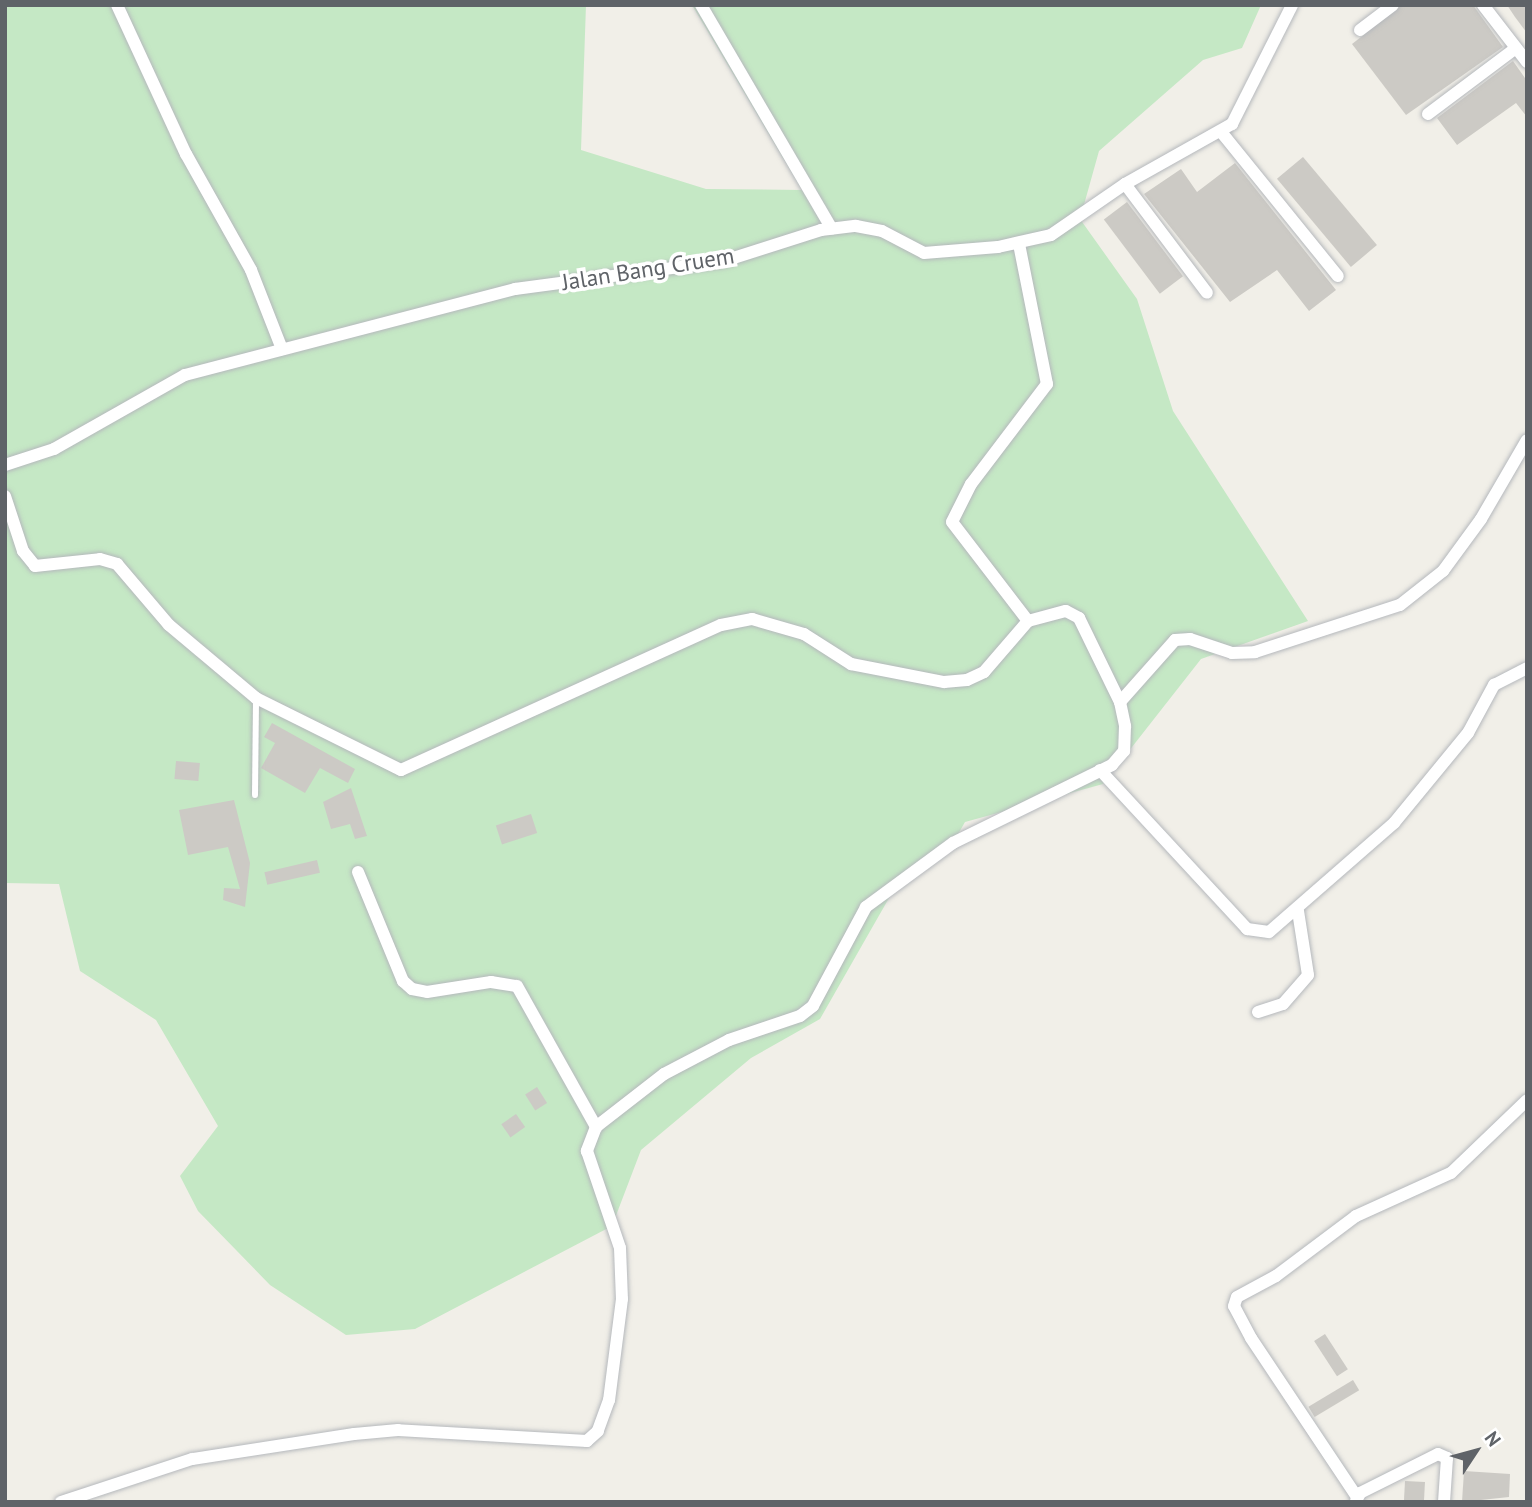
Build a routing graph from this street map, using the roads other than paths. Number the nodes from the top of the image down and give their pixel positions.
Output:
1 (117, 5) edge
2 (701, 5) edge
3 (1292, 5) edge
4 (1393, 5) edge
5 (1483, 5) edge
6 (1360, 30) dead end
7 (1516, 48) junction
8 (1527, 62) edge
9 (1428, 114) dead end
10 (1222, 133) junction
11 (1125, 184) junction
12 (832, 229) junction
13 (1019, 244) junction
14 (1338, 276) dead end
15 (1207, 293) dead end
16 (282, 349) junction
17 (1527, 440) edge
18 (5, 465) edge
19 (5, 496) edge
20 (1028, 621) junction
21 (1527, 668) edge
22 (256, 698) junction
23 (1120, 702) junction
24 (1100, 770) junction
25 (255, 795) dead end
26 (358, 872) dead end
27 (1298, 911) junction
28 (1258, 1012) dead end
29 (1527, 1100) edge
30 (596, 1127) junction
31 (1356, 1499) edge
32 (61, 1502) edge
33 (1444, 1502) edge

1 - 16 street
2 - 12 street
3 - 10 street, Jalan Bang Cruem
4 - 6 street
5 - 7 street
7 - 8 street
7 - 9 street
10 - 11 street, Jalan Bang Cruem
10 - 14 street
11 - 13 street, Jalan Bang Cruem
11 - 15 street
12 - 13 street, Jalan Bang Cruem
12 - 16 street, Jalan Bang Cruem
13 - 20 street
16 - 18 street, Jalan Bang Cruem
17 - 23 street
19 - 22 street
20 - 22 street
20 - 23 street
21 - 27 street
22 - 25 lane
23 - 24 street
24 - 27 street
24 - 30 street
26 - 30 street
27 - 28 street
29 - 31 street
30 - 32 street
31 - 33 street

